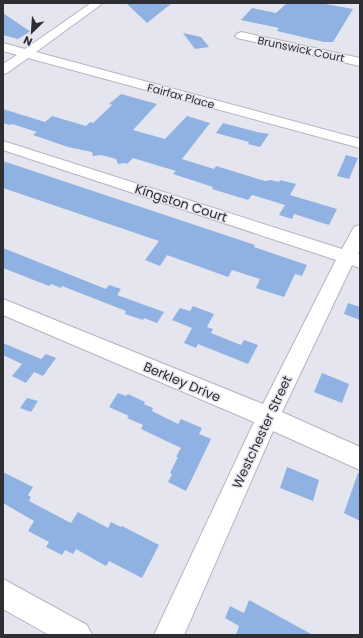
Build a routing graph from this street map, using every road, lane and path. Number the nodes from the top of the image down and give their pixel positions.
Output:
1 (98, 3) edge
2 (242, 36) dead end
3 (3, 48) edge
4 (26, 54) junction
5 (360, 62) edge
6 (3, 70) edge
7 (360, 144) edge
8 (3, 146) edge
9 (360, 231) edge
10 (353, 259) edge
11 (3, 307) edge
12 (268, 417) junction
13 (360, 459) edge
14 (3, 593) edge
15 (77, 635) edge
16 (169, 635) edge

1 - 4 street
2 - 5 street, Brunswick Court
3 - 4 street, Fairfax Place
4 - 6 street
4 - 7 street, Fairfax Place
8 - 10 street, Kingston Court
9 - 10 street, Westchester Street
10 - 12 street, Westchester Street
11 - 12 street, Berkley Drive
12 - 13 street, Berkley Drive
12 - 16 street, Westchester Street
14 - 15 street

